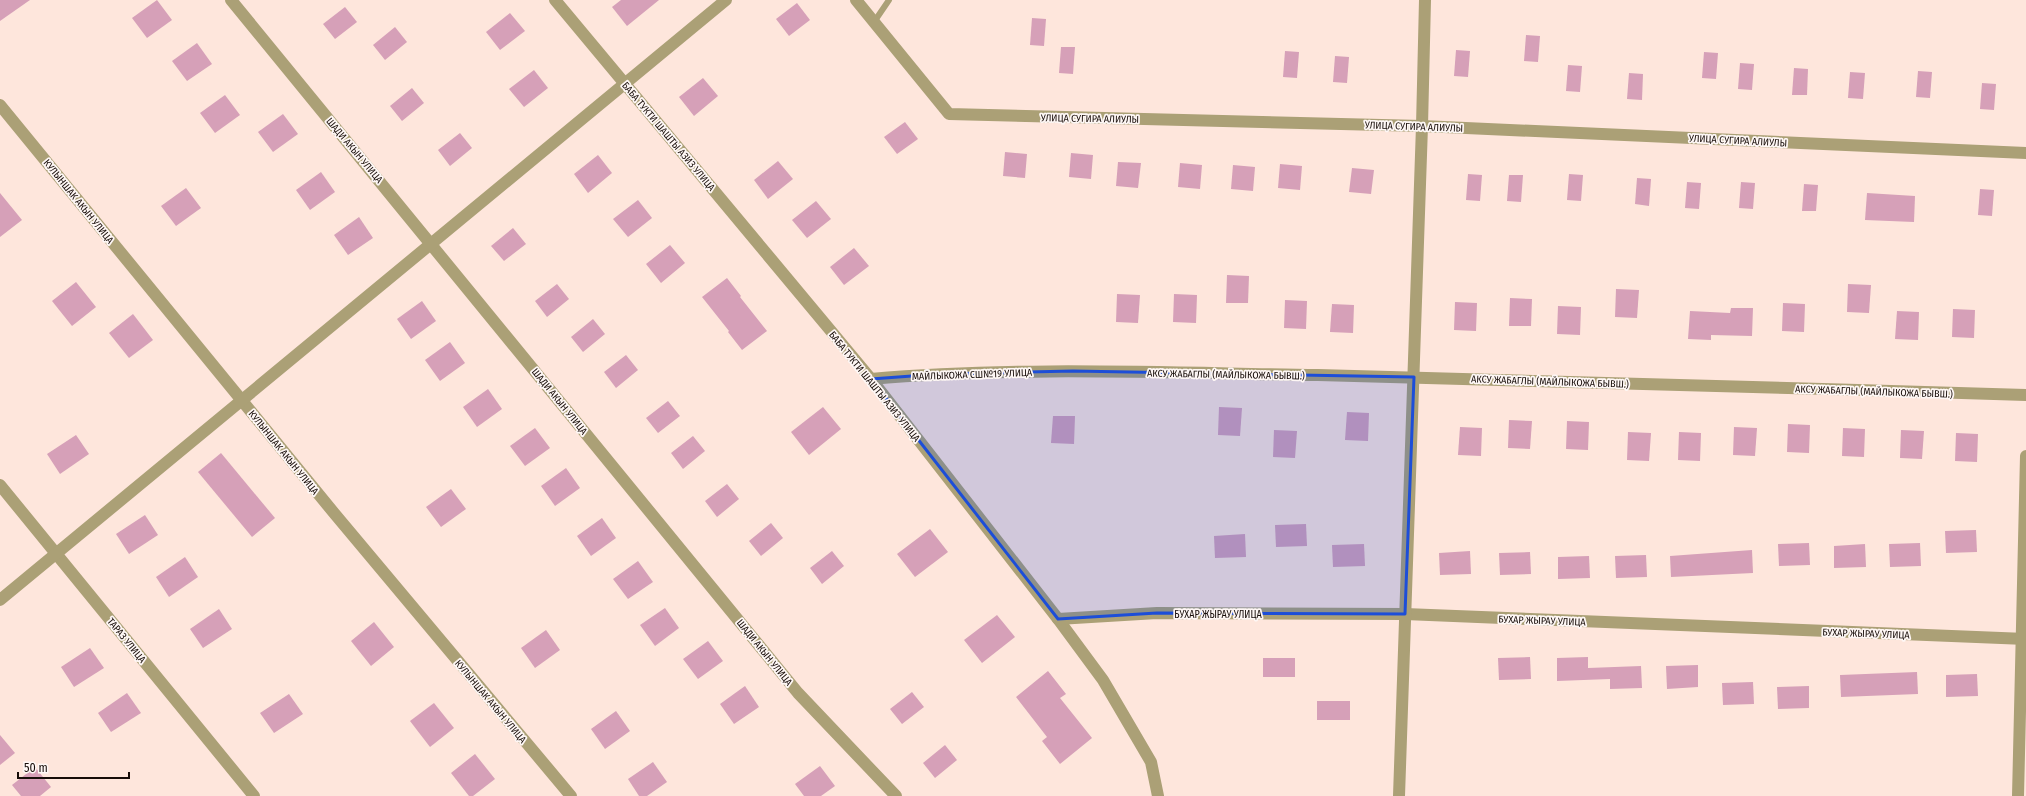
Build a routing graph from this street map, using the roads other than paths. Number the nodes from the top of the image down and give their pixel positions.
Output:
1 (231, 0) edge
2 (555, 0) edge
3 (726, 0) edge
4 (856, 0) edge
5 (889, 0) edge
6 (1425, 0) edge
7 (874, 22) junction
8 (625, 84) junction
9 (0, 105) edge
10 (1422, 126) junction
11 (2026, 153) edge
12 (431, 243) junction
13 (1073, 371) joint
14 (1414, 377) junction
15 (872, 379) junction
16 (2026, 396) edge
17 (242, 400) junction
18 (2026, 456) edge
19 (0, 485) edge
20 (57, 553) junction
21 (0, 600) edge
22 (1405, 614) junction
23 (1058, 619) junction
24 (2024, 639) edge
25 (254, 796) edge
26 (570, 796) edge
27 (896, 796) edge
28 (1158, 796) edge
29 (1399, 796) edge
30 (2018, 796) edge

1 - 12 street, ШАДИ АКЫН УЛИЦА
2 - 8 street, БАБА ТУКТИ ШАШТЫ АЗИЗ УЛИЦА
3 - 8 street
4 - 7 street, УЛИЦА СУГИРА АЛИУЛЫ
5 - 7 lane
6 - 10 street
7 - 10 street, УЛИЦА СУГИРА АЛИУЛЫ
8 - 12 street
8 - 15 street, БАБА ТУКТИ ШАШТЫ АЗИЗ УЛИЦА
9 - 17 street, КУЛЫНШАК АКЫН УЛИЦА
10 - 11 street, УЛИЦА СУГИРА АЛИУЛЫ
10 - 14 street
12 - 17 street
12 - 27 street, ШАДИ АКЫН УЛИЦА
13 - 14 street, АКСУ ЖАБАГЛЫ (МАЙЛЫКОЖА БЫВШ.)
13 - 15 street, МАЙЛЫКОЖА СШ№19 УЛИЦА
14 - 16 street, АКСУ ЖАБАГЛЫ (МАЙЛЫКОЖА БЫВШ.)
14 - 22 street
15 - 23 street, БАБА ТУКТИ ШАШТЫ АЗИЗ УЛИЦА
17 - 20 street
17 - 26 street, КУЛЫНШАК АКЫН УЛИЦА
18 - 24 street
19 - 20 street, ТАРАЗ УЛИЦА
20 - 21 street
20 - 25 street, ТАРАЗ УЛИЦА
22 - 23 street, БУХАР ЖЫРАУ УЛИЦА
22 - 24 street, БУХАР ЖЫРАУ УЛИЦА
22 - 29 street
23 - 28 street, БАБА ТУКТИ ШАШТЫ АЗИЗ УЛИЦА
24 - 30 street

